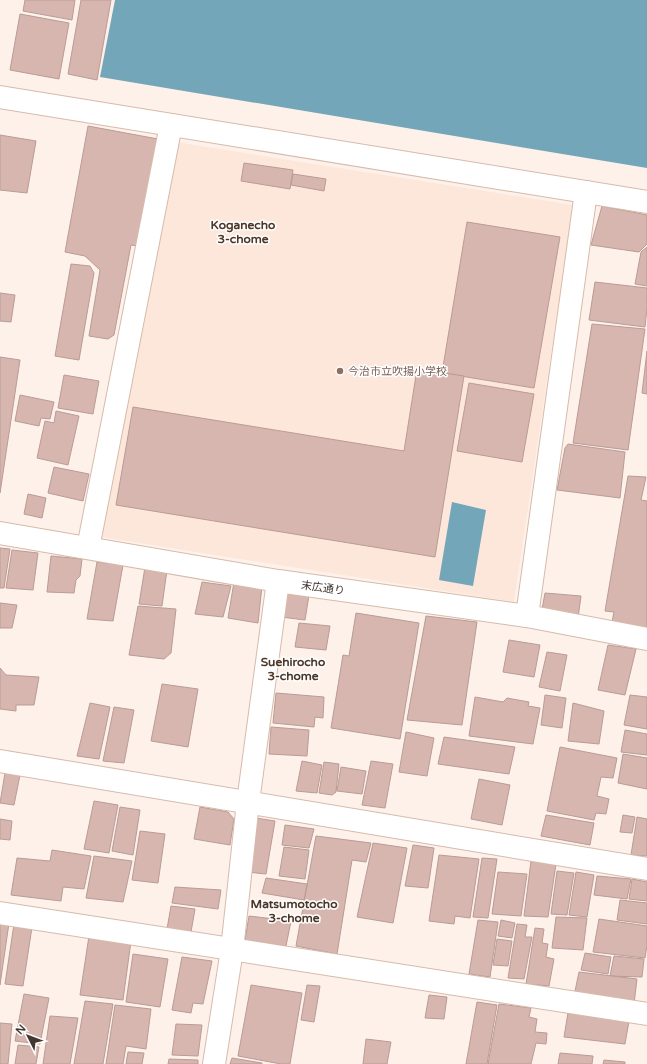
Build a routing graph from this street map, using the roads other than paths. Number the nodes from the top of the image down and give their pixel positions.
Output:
1 (0, 97) edge
2 (171, 125) junction
3 (586, 192) junction
4 (647, 202) edge
5 (0, 533) edge
6 (88, 548) junction
7 (278, 581) junction
8 (527, 616) junction
9 (647, 639) edge
10 (0, 761) edge
11 (248, 802) junction
12 (647, 869) edge
13 (0, 913) edge
14 (232, 950) junction
15 (647, 1014) edge
16 (214, 1064) edge

1 - 2 street
2 - 3 street
2 - 6 street
3 - 4 street
3 - 8 street
5 - 6 street, 末広通り
6 - 7 street, 末広通り
7 - 8 street, 末広通り
7 - 11 street
8 - 9 street, 末広通り
10 - 11 street
11 - 12 street
11 - 14 street
13 - 14 street
14 - 15 street
14 - 16 street

